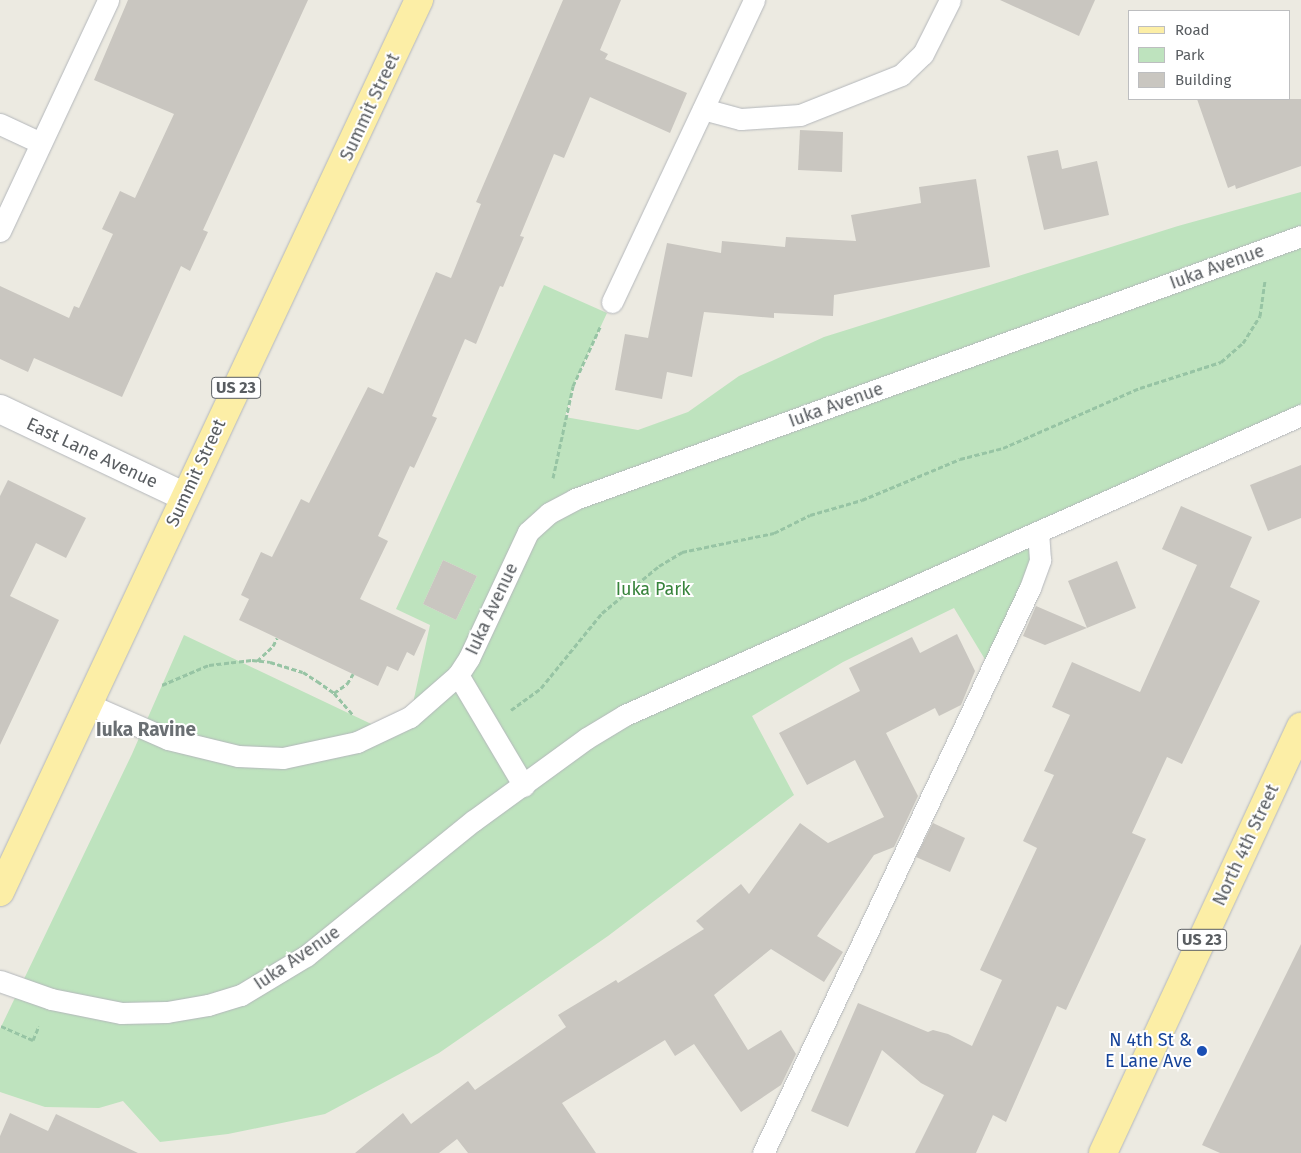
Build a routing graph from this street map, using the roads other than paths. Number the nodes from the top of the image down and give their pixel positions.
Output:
1 (108, 0) edge
2 (419, 0) edge
3 (754, 0) edge
4 (950, 0) edge
5 (703, 109) junction
6 (0, 124) edge
7 (41, 143) junction
8 (0, 231) edge
9 (1301, 236) edge
10 (612, 302) road end
11 (0, 409) edge
12 (1301, 415) edge
13 (185, 497) junction
14 (1038, 532) junction
15 (458, 675) junction
16 (88, 704) junction
17 (1301, 727) edge
18 (524, 786) junction
19 (0, 892) edge
20 (0, 981) edge
21 (763, 1153) edge
22 (1103, 1153) edge

1 - 7 lane
2 - 13 main road, Summit Street / US 23
3 - 5 lane
4 - 5 lane
5 - 10 lane
6 - 7 lane
7 - 8 lane
9 - 15 lane, Iuka Avenue
11 - 13 street, East Lane Avenue
12 - 14 lane, Iuka Avenue
13 - 16 main road, Summit Street / US 23
14 - 18 lane, Iuka Avenue
14 - 21 lane
15 - 16 lane, Iuka Avenue
15 - 18 lane, Iuka Avenue
16 - 19 main road, Summit Street / US 23
17 - 22 main road, North 4th Street / US 23
18 - 20 lane, Iuka Avenue

